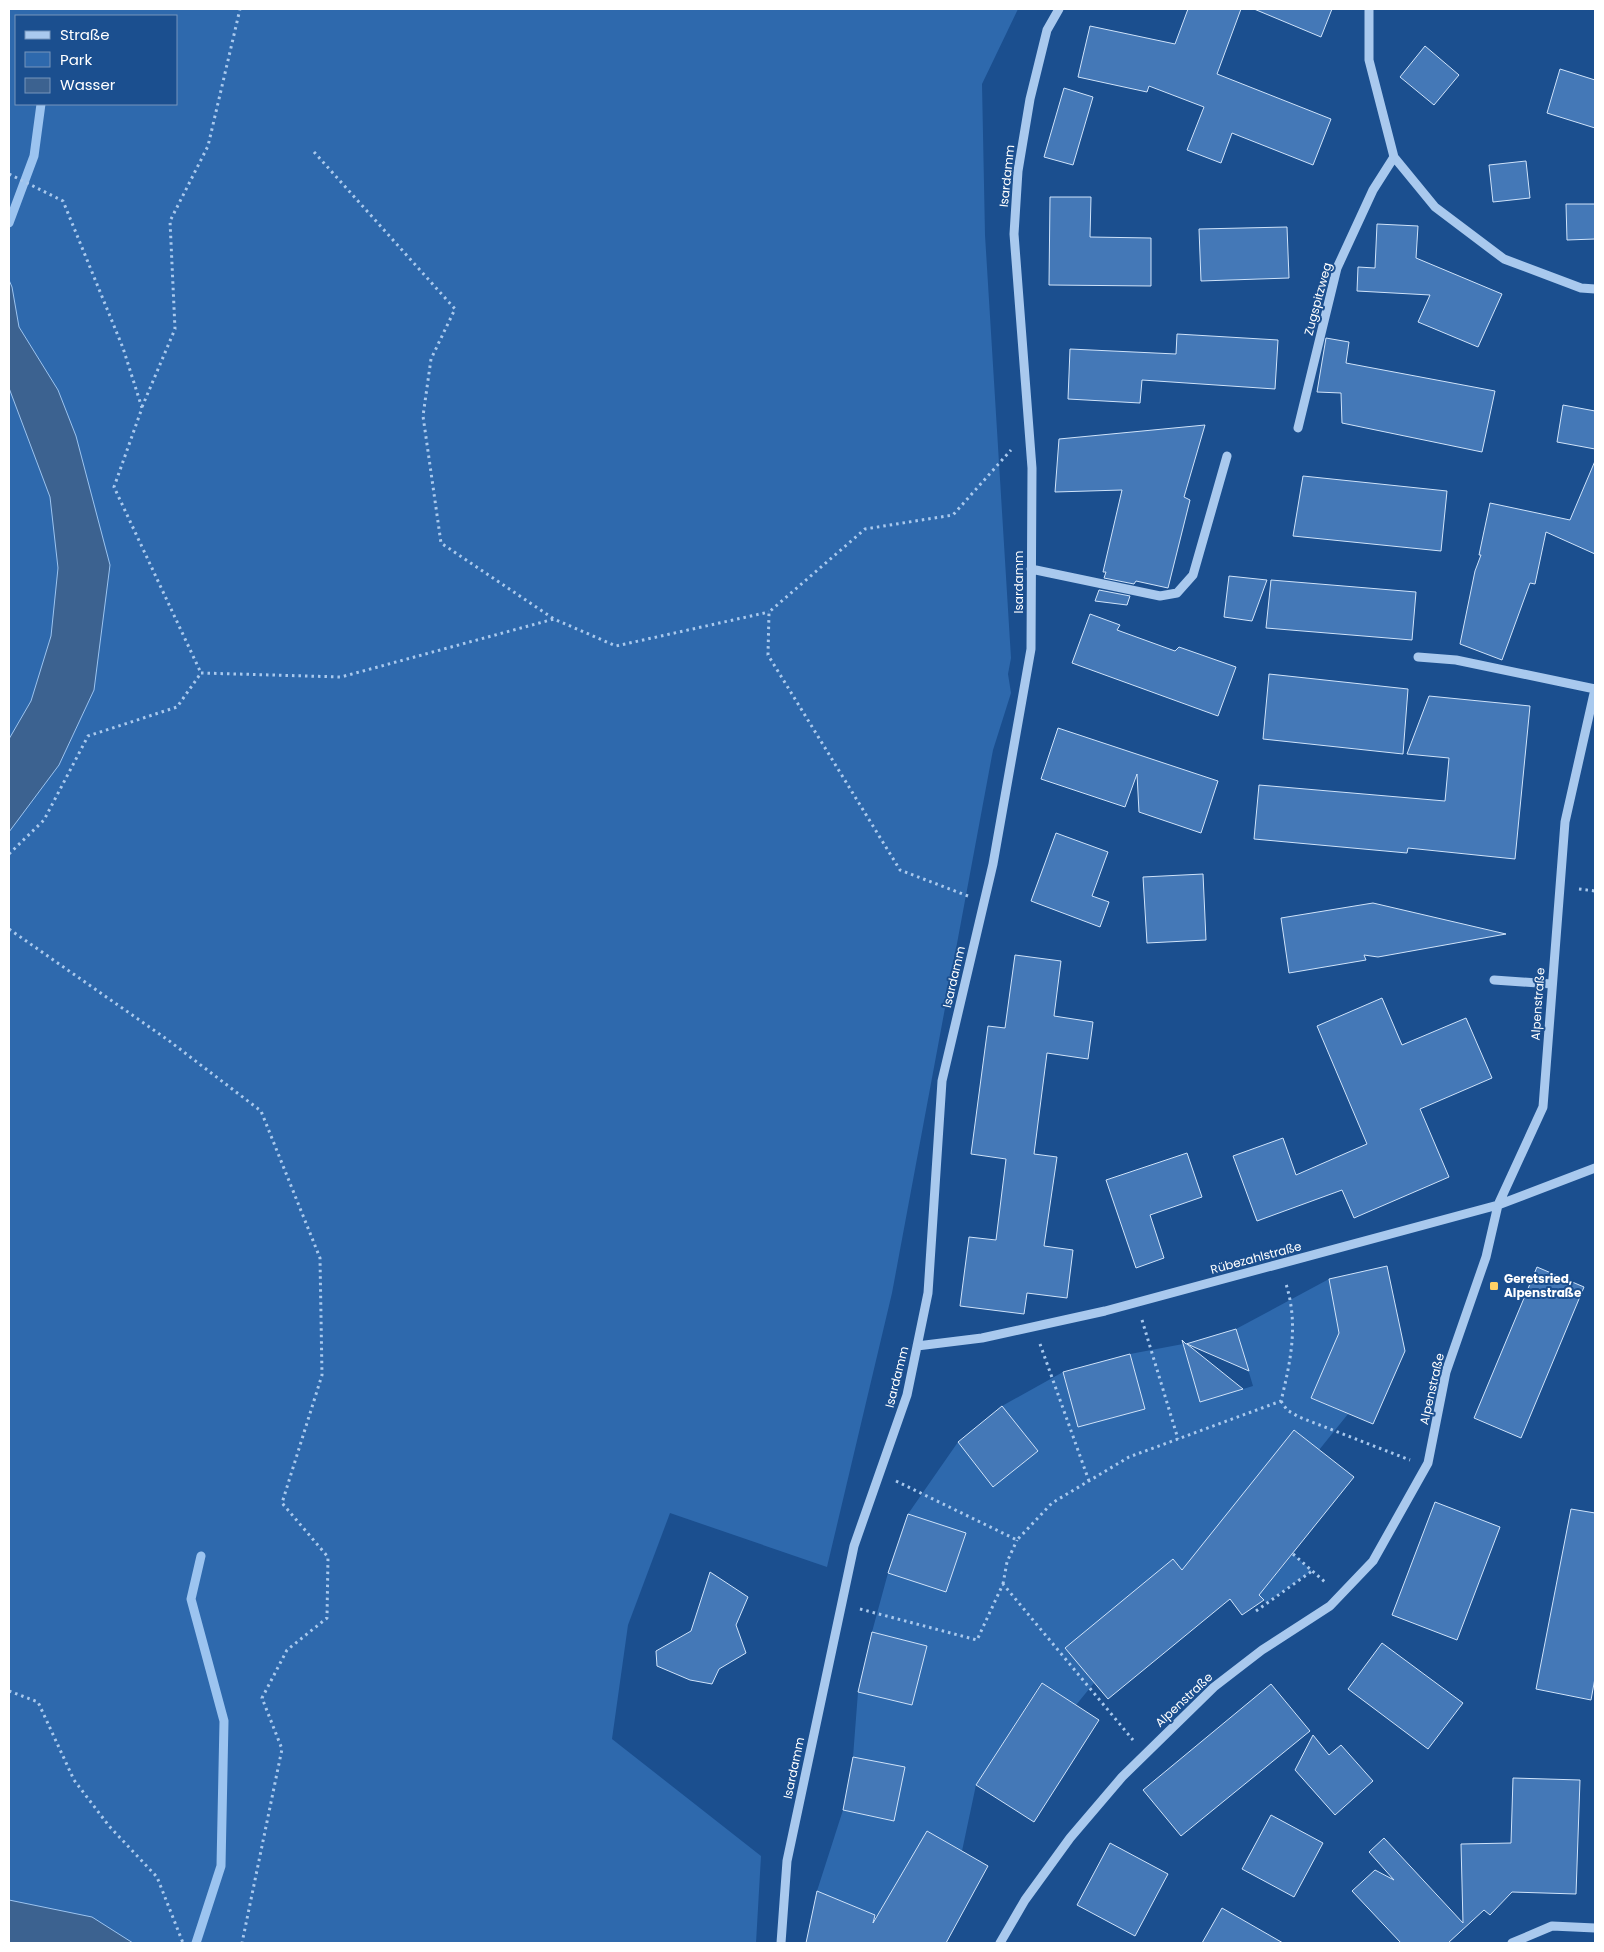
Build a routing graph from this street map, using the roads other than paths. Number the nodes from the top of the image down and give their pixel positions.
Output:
1 (1059, 9) edge
2 (1369, 9) edge
3 (1394, 157) junction
4 (1595, 289) edge
5 (1298, 428) dead end
6 (1228, 456) dead end
7 (1031, 569) junction
8 (1418, 657) dead end
9 (1595, 689) edge
10 (1494, 980) dead end
11 (1552, 984) junction
12 (1595, 1168) edge
13 (1498, 1205) junction
14 (917, 1346) junction
15 (1595, 1928) edge
16 (781, 1943) edge
17 (1000, 1943) edge
18 (1512, 1943) edge

1 - 7 street, Isardamm
2 - 3 street
3 - 4 street
3 - 5 street, Zugspitzweg
6 - 7 street
7 - 14 street, Isardamm
8 - 9 street
9 - 11 street, Alpenstraße
10 - 11 street
11 - 13 street, Alpenstraße
12 - 13 street, Rübezahlstraße
13 - 14 street, Rübezahlstraße
13 - 17 street, Alpenstraße
14 - 16 street, Isardamm
15 - 18 street

